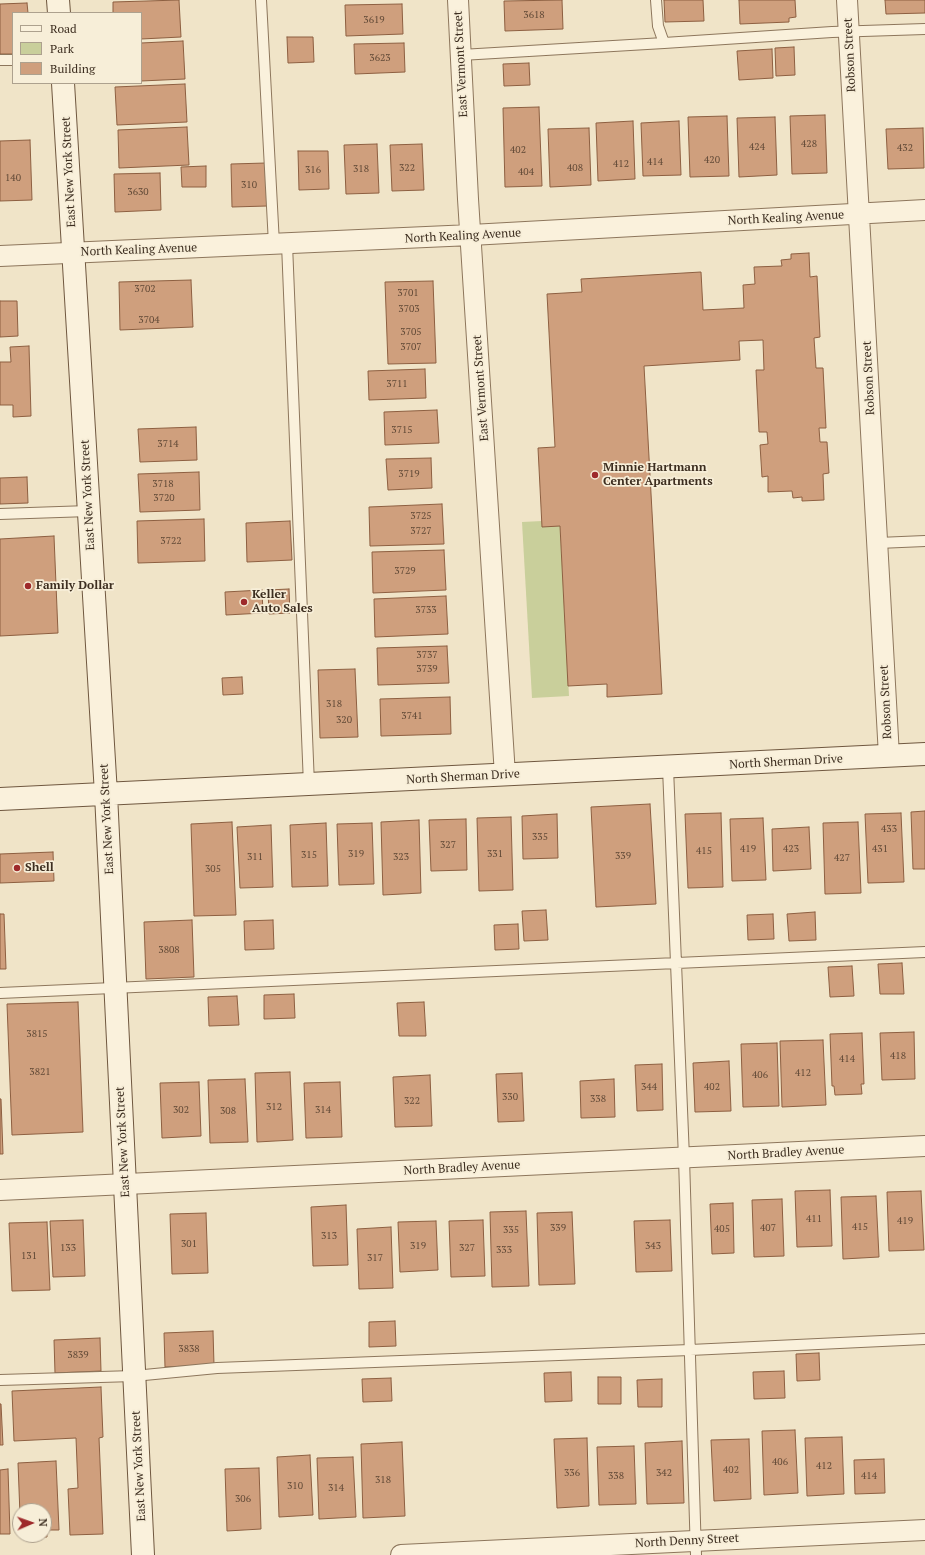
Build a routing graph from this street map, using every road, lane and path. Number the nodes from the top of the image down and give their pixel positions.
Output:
1 (58, 0) edge
2 (261, 0) edge
3 (458, 0) edge
4 (656, 0) edge
5 (847, 0) edge
6 (59, 12) edge
7 (925, 29) edge
8 (849, 32) junction
9 (664, 43) junction
10 (461, 55) junction
11 (0, 60) edge
12 (12, 60) edge
13 (63, 84) edge
14 (925, 210) edge
15 (860, 214) junction
16 (471, 236) junction
17 (280, 244) junction
18 (73, 253) junction
19 (0, 256) edge
20 (89, 510) junction
21 (0, 514) edge
22 (925, 541) edge
23 (878, 543) junction
24 (925, 754) edge
25 (888, 756) junction
26 (668, 768) junction
27 (505, 775) junction
28 (309, 785) junction
29 (106, 794) junction
30 (0, 799) edge
31 (925, 952) edge
32 (675, 964) junction
33 (115, 988) junction
34 (0, 993) edge
35 (925, 1146) edge
36 (684, 1158) junction
37 (125, 1184) junction
38 (0, 1190) edge
39 (925, 1339) edge
40 (690, 1350) junction
41 (134, 1376) junction
42 (0, 1380) edge
43 (925, 1530) edge
44 (696, 1548) edge
45 (143, 1555) edge
46 (401, 1555) edge

1 - 6 main road
2 - 17 lane
3 - 10 street, East Vermont Street
4 - 9 lane
5 - 8 street, Robson Street
7 - 8 lane
8 - 9 lane
8 - 15 street, Robson Street
9 - 10 lane
10 - 16 street, East Vermont Street
11 - 12 lane
13 - 18 main road, East New York Street
14 - 15 street, North Kealing Avenue
15 - 16 street, North Kealing Avenue
15 - 23 street, Robson Street
16 - 17 street, North Kealing Avenue
16 - 27 street, East Vermont Street
17 - 18 street, North Kealing Avenue
17 - 28 lane
18 - 19 street, North Kealing Avenue
18 - 20 main road, East New York Street
20 - 21 lane
20 - 29 main road, East New York Street
22 - 23 lane
23 - 25 street, Robson Street
24 - 25 main road, North Sherman Drive
25 - 26 main road, North Sherman Drive
26 - 27 main road, North Sherman Drive
26 - 32 lane
27 - 28 main road, North Sherman Drive
28 - 29 main road, North Sherman Drive
29 - 30 main road, North Sherman Drive
29 - 33 main road, East New York Street
31 - 32 lane
32 - 33 lane
32 - 36 lane
33 - 34 lane
33 - 37 main road, East New York Street
35 - 36 street, North Bradley Avenue
36 - 37 street, North Bradley Avenue
36 - 40 lane
37 - 38 street, North Bradley Avenue
37 - 41 main road, East New York Street
39 - 40 lane
40 - 41 lane
40 - 44 lane
41 - 42 lane
41 - 45 main road, East New York Street
43 - 44 street, North Denny Street
44 - 46 street, North Denny Street

